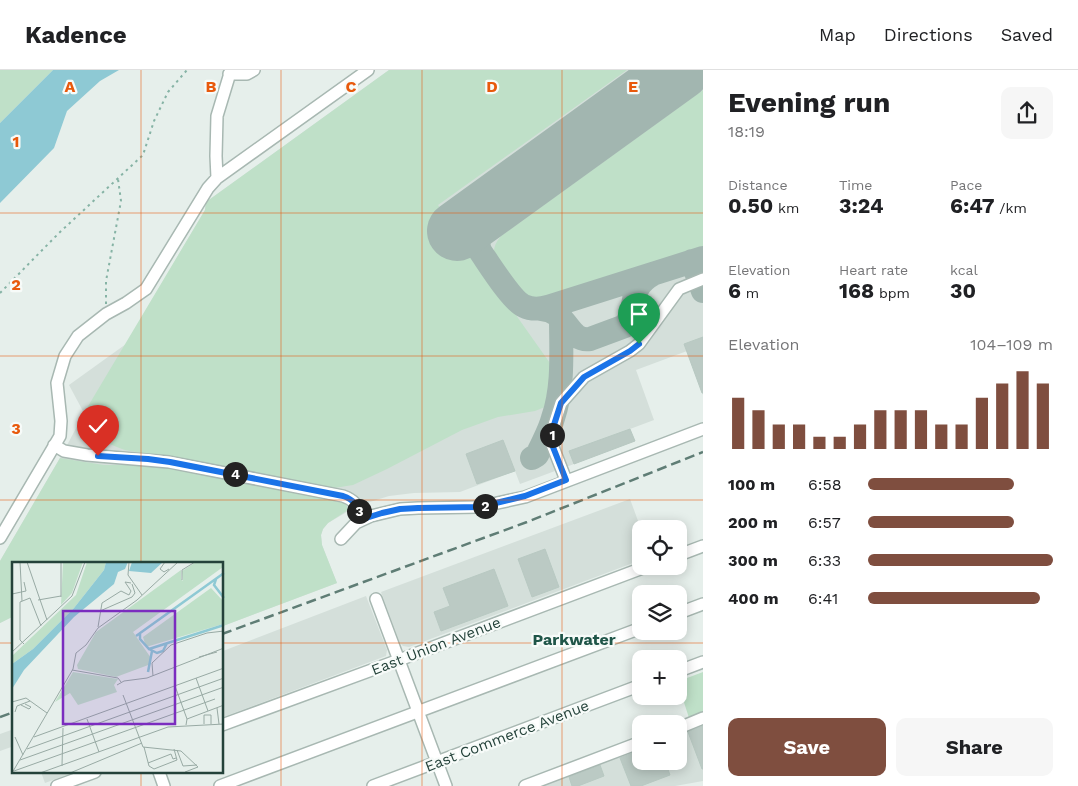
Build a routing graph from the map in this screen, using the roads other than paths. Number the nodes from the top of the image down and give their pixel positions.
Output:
1 (254, 70) edge
2 (368, 70) edge
3 (230, 72) edge
4 (217, 178) junction
5 (703, 279) edge
6 (703, 430) edge
7 (54, 445) junction
8 (566, 480) junction
9 (363, 519) junction
10 (0, 538) edge
11 (341, 539) dead end
12 (702, 549) edge
13 (687, 553) edge
14 (632, 572) edge
15 (376, 599) dead end
16 (703, 604) edge
17 (687, 610) edge
18 (632, 631) edge
19 (399, 660) junction
20 (703, 662) edge
21 (687, 668) edge
22 (632, 688) edge
23 (419, 712) junction
24 (703, 718) edge
25 (224, 724) edge
26 (687, 725) edge
27 (632, 745) edge
28 (437, 762) junction
29 (90, 774) edge
30 (160, 774) edge
31 (57, 786) edge
32 (164, 786) edge
33 (220, 786) edge
34 (373, 786) edge
35 (446, 786) edge
36 (525, 786) edge

1 - 3 street
2 - 4 street
3 - 4 street
4 - 7 street
5 - 8 street
6 - 8 street
7 - 9 street
7 - 10 street
8 - 9 street
9 - 11 street
12 - 13 street
14 - 19 street, East Union Avenue
15 - 19 street
16 - 17 street
18 - 23 street
19 - 23 street
19 - 25 street, East Union Avenue
20 - 21 street
22 - 28 street, East Commerce Avenue
23 - 28 street
23 - 33 street
24 - 26 street
27 - 36 street
28 - 34 street, East Commerce Avenue
28 - 35 street
29 - 31 street
30 - 32 street

